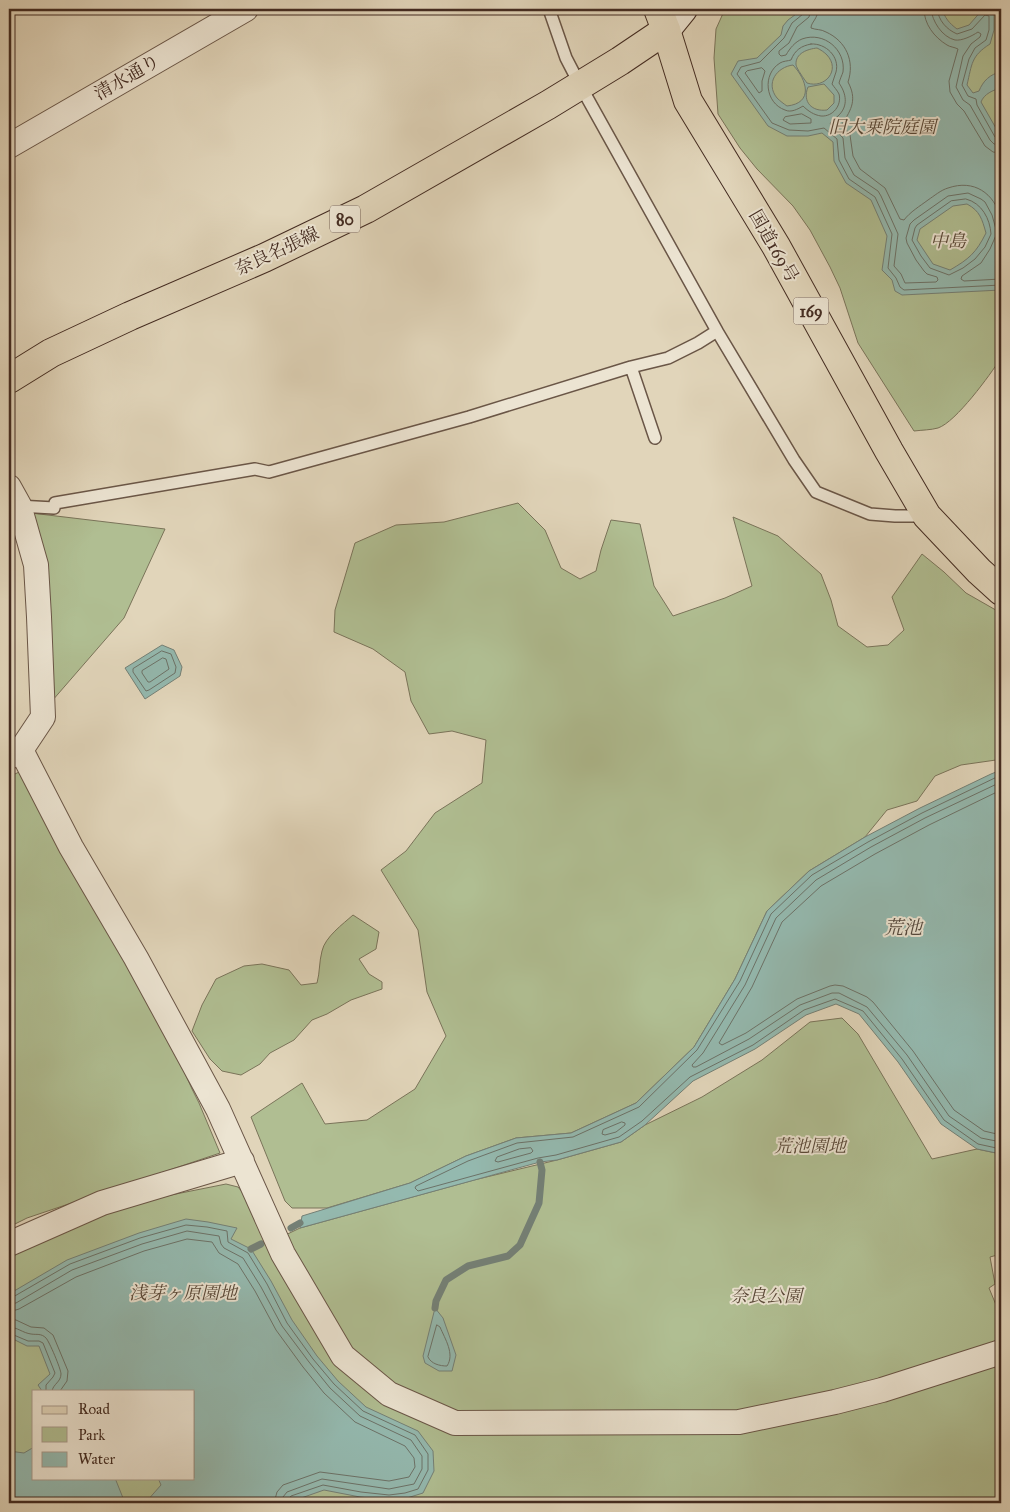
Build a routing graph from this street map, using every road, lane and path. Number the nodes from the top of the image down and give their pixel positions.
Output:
1 (246, 9) edge
2 (549, 9) edge
3 (683, 9) edge
4 (662, 20) edge
5 (580, 86) junction
6 (9, 146) edge
7 (717, 331) junction
8 (631, 367) junction
9 (9, 379) edge
10 (655, 438) dead end
11 (12, 500) edge
12 (927, 516) junction
13 (1001, 591) edge
14 (15, 754) edge
15 (242, 1161) junction
16 (9, 1244) edge
17 (1001, 1352) edge

1 - 6 street, 清水通り
2 - 5 lane
3 - 4 street
4 - 5 main road, 奈良名張線 / 80
4 - 12 main road, 国道169号 / 169
5 - 7 lane
5 - 9 main road, 奈良名張線 / 80
7 - 8 lane
7 - 12 lane
8 - 10 lane
8 - 11 lane
11 - 14 street
12 - 13 main road, 国道169号 / 169
14 - 15 street
15 - 16 street
15 - 17 street

